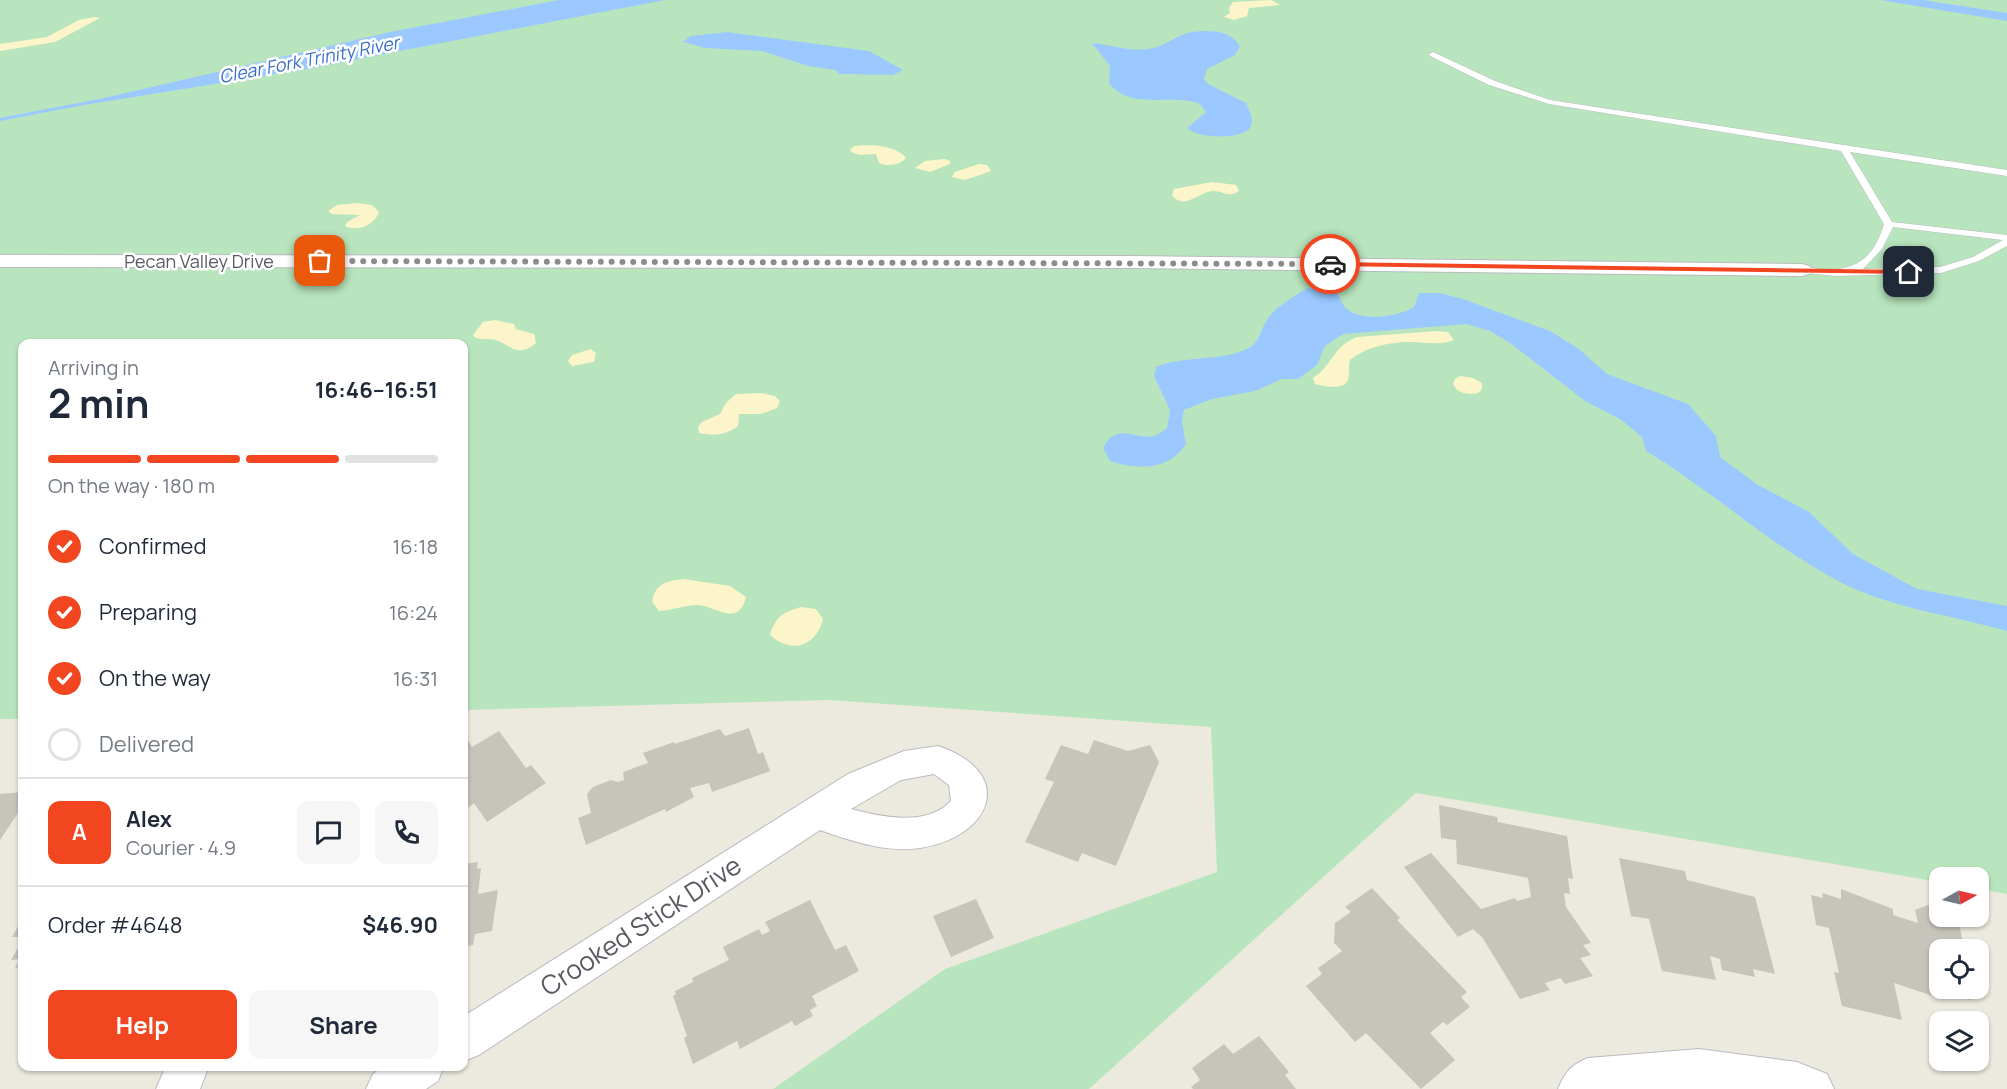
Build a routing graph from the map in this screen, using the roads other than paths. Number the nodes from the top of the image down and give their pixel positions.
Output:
1 (1433, 54) dead end
2 (1844, 149) junction
3 (2007, 173) edge
4 (1889, 224) junction
5 (2007, 240) edge
6 (0, 261) edge
7 (1802, 270) joint
8 (1847, 272) junction
9 (818, 812) dead end
10 (468, 1037) edge
11 (186, 1071) edge
12 (415, 1071) edge
13 (178, 1089) edge
14 (388, 1089) edge
15 (1580, 1089) edge
16 (1812, 1089) edge

1 - 2 lane
2 - 3 lane
2 - 4 lane
4 - 5 lane
4 - 8 lane
5 - 8 lane
6 - 7 street, Pecan Valley Drive
7 - 8 lane
9 - 10 street, Crooked Stick Drive
11 - 13 street
12 - 14 street
15 - 16 street

